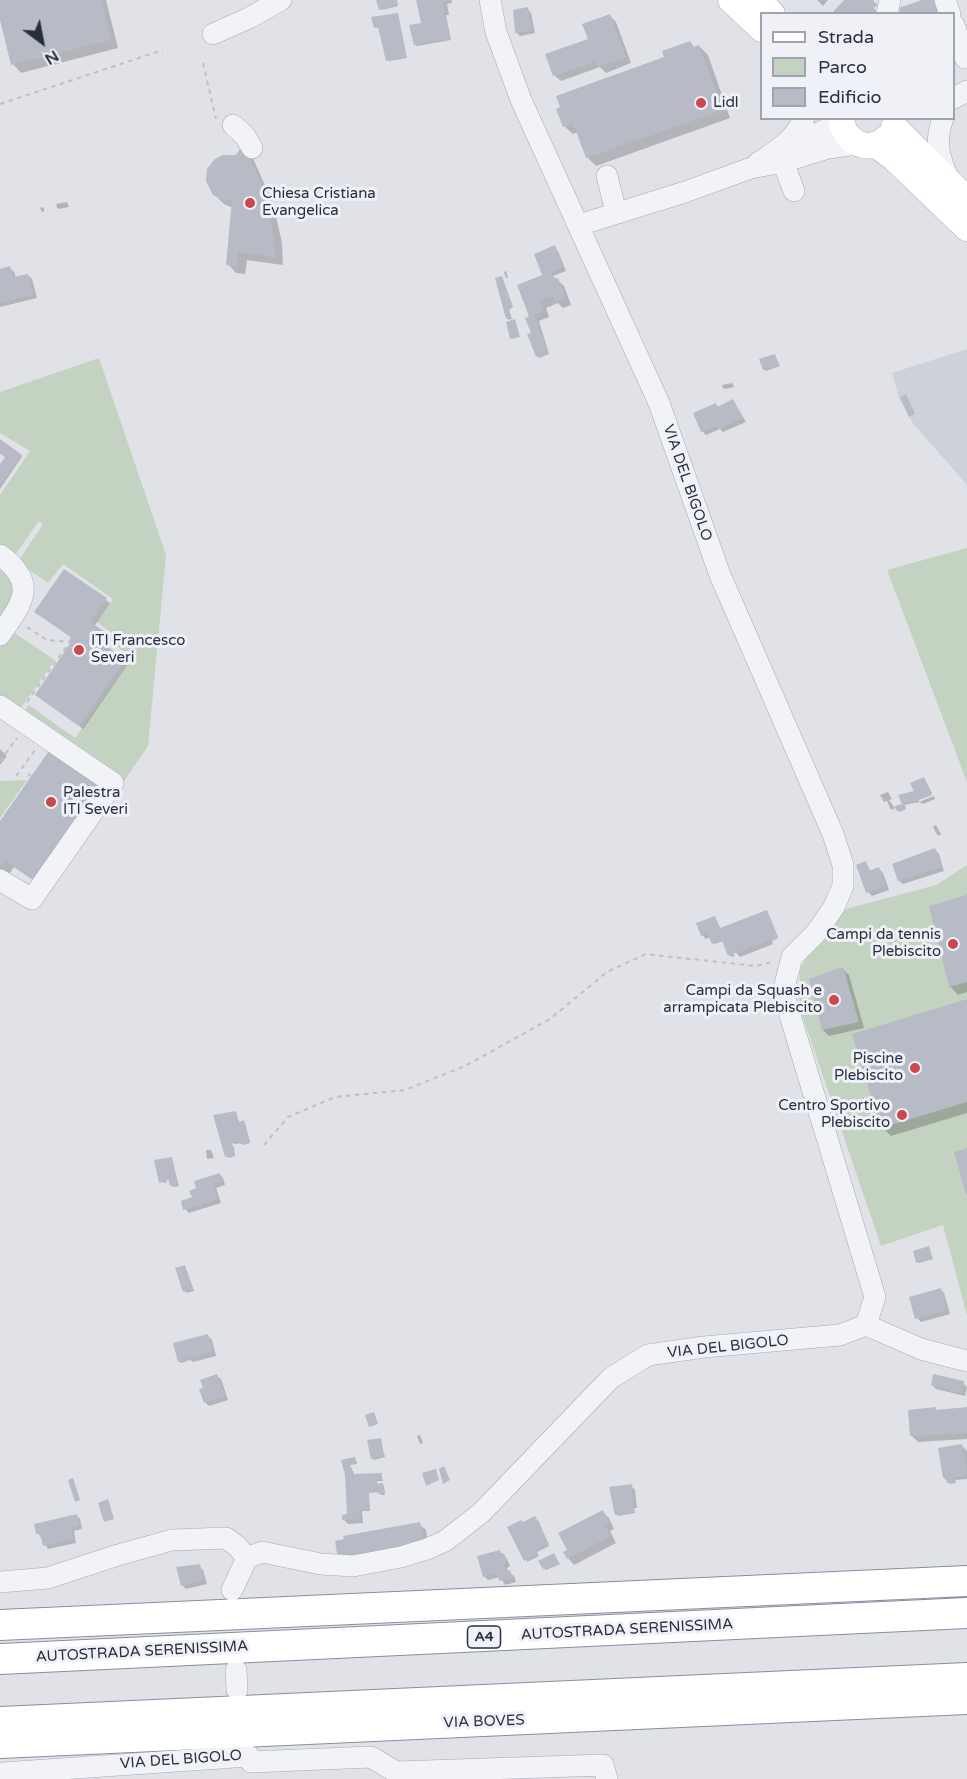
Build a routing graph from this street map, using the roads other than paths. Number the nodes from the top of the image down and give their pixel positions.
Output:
1 (280, 0) edge
2 (490, 0) edge
3 (731, 0) edge
4 (759, 0) edge
5 (770, 12) edge
6 (760, 27) edge
7 (955, 30) edge
8 (213, 34) dead end
9 (962, 61) edge
10 (803, 120) edge
11 (839, 120) edge
12 (841, 120) edge
13 (942, 120) edge
14 (897, 122) edge
15 (225, 123) road end
16 (867, 144) junction
17 (252, 148) dead end
18 (782, 155) junction
19 (607, 176) dead end
20 (794, 191) dead end
21 (960, 193) edge
22 (616, 212) junction
23 (579, 225) junction
24 (967, 228) edge
25 (0, 555) edge
26 (0, 635) edge
27 (12, 719) edge
28 (0, 880) edge
29 (866, 1325) junction
30 (967, 1361) edge
31 (247, 1558) junction
32 (967, 1581) edge
33 (0, 1582) edge
34 (232, 1590) dead end
35 (967, 1613) edge
36 (0, 1625) edge
37 (0, 1659) edge
38 (967, 1678) edge
39 (967, 1699) edge
40 (0, 1722) edge
41 (0, 1743) edge
42 (251, 1761) edge
43 (2, 1779) edge
44 (607, 1779) edge

1 - 8 street
2 - 23 street, VIA DEL BIGOLO
3 - 6 main road
4 - 5 main road
7 - 9 street
10 - 18 street
11 - 18 street
12 - 16 main road
13 - 21 street
14 - 16 main road
14 - 21 main road
15 - 17 street
16 - 18 street
16 - 24 main road
18 - 20 street
18 - 22 street
19 - 22 street
22 - 23 street
23 - 29 street, VIA DEL BIGOLO
25 - 26 street
27 - 28 street
29 - 30 street
29 - 31 street, VIA DEL BIGOLO
31 - 33 street
31 - 34 street
32 - 36 highway, A4
35 - 37 highway, AUTOSTRADA SERENISSIMA / A4
38 - 40 highway, VIA BOVES
39 - 41 highway, VIA BOVES
42 - 43 street, VIA DEL BIGOLO
42 - 44 street

